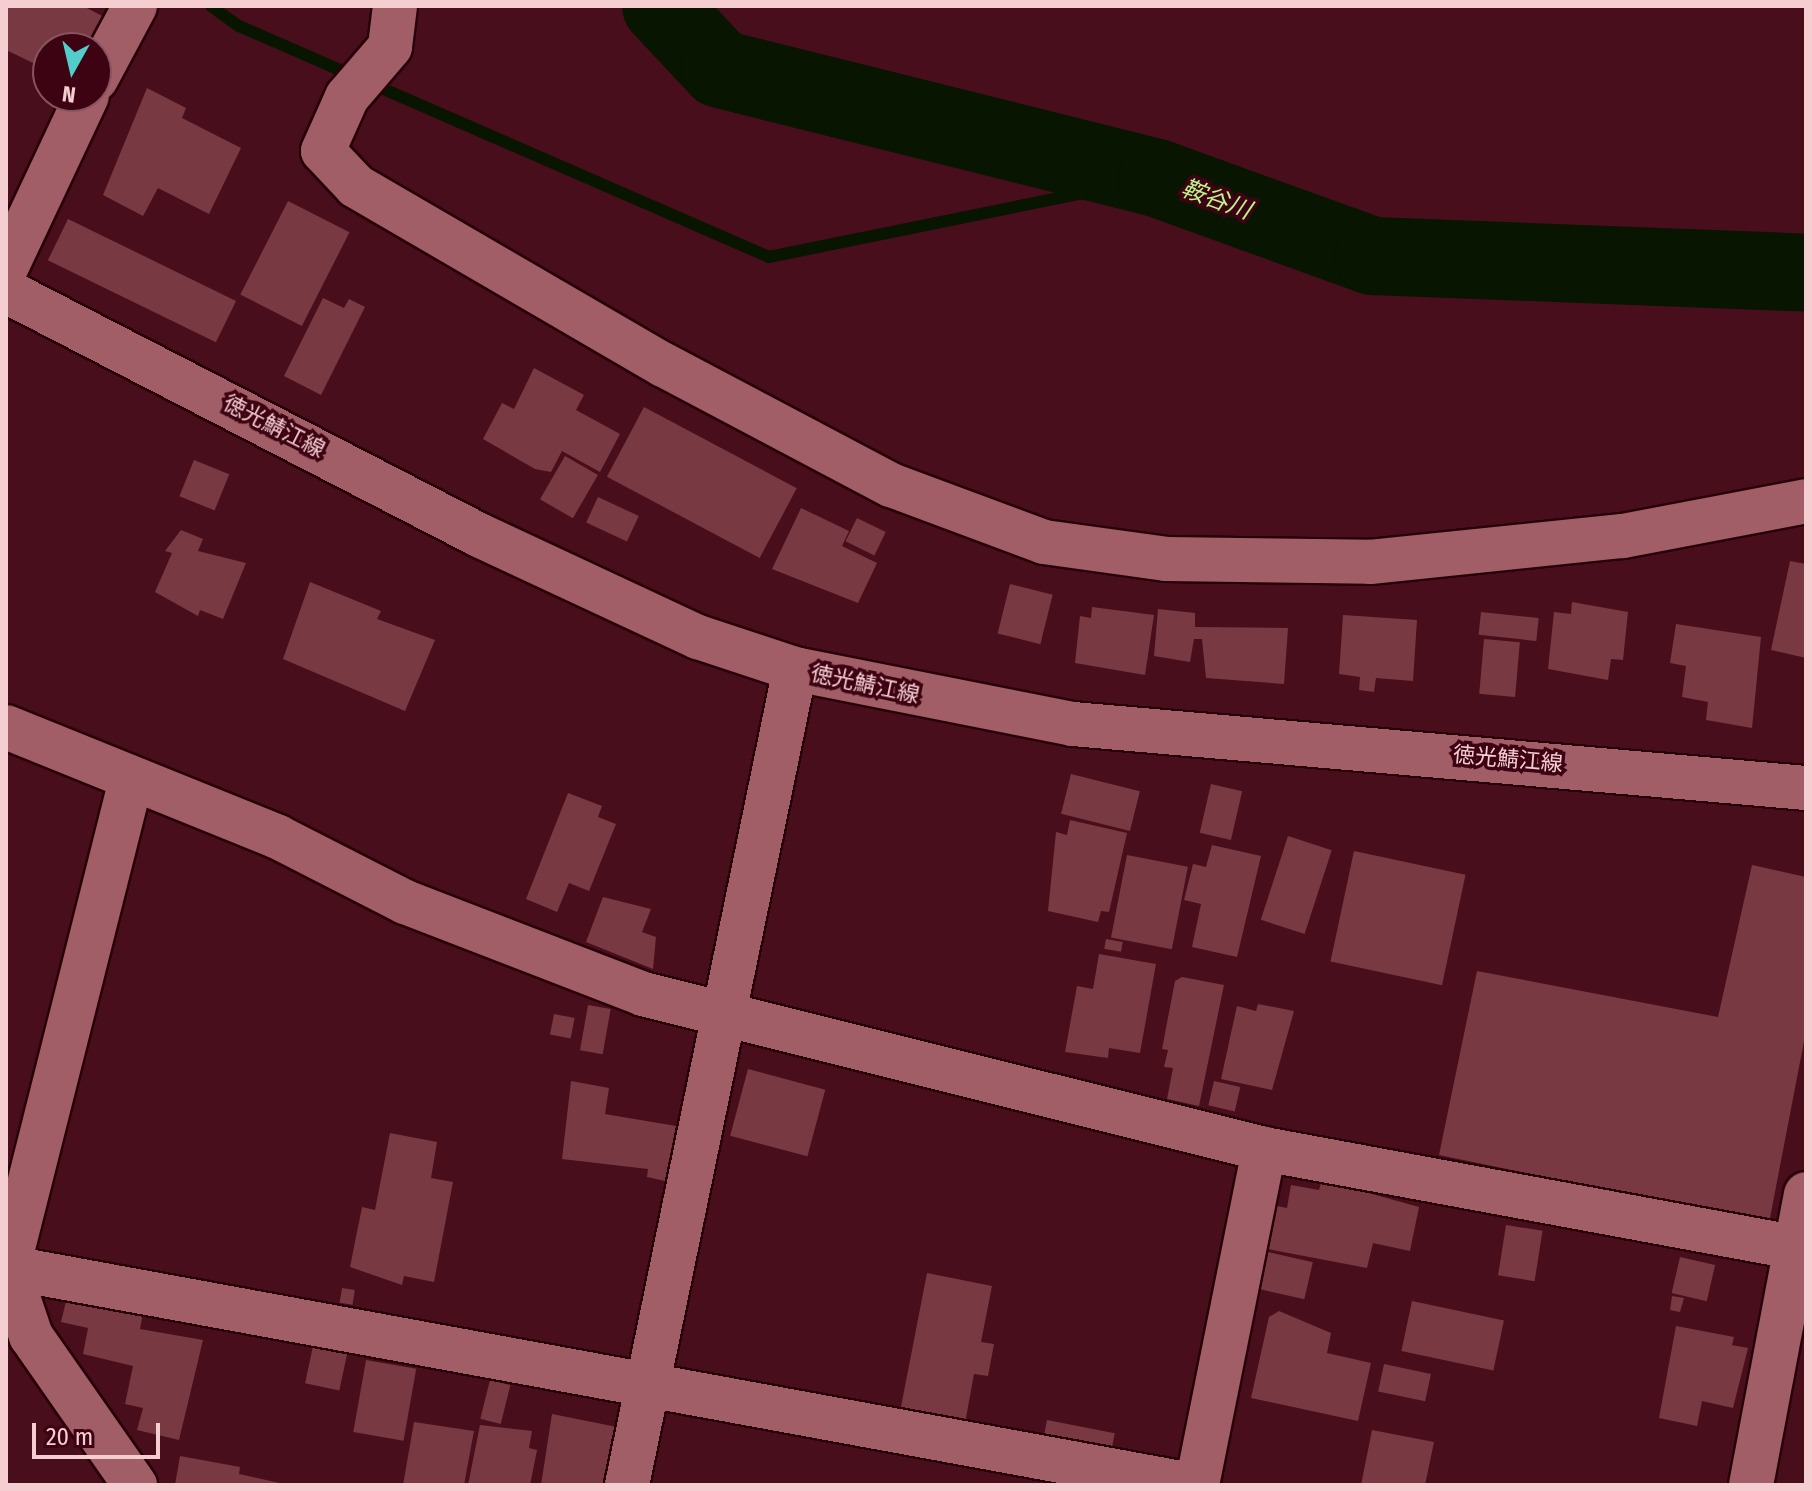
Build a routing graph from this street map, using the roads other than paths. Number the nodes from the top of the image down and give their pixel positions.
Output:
1 (135, 6) edge
2 (395, 6) edge
3 (112, 49) edge
4 (79, 112) edge
5 (6, 268) edge
6 (6, 291) edge
7 (1806, 501) edge
8 (795, 669) junction
9 (6, 727) edge
10 (131, 780) junction
11 (1806, 788) edge
12 (728, 1011) junction
13 (1264, 1149) junction
14 (1806, 1194) edge
15 (1793, 1247) junction
16 (7, 1267) edge
17 (648, 1380) junction
18 (135, 1485) edge
19 (627, 1485) edge
20 (1195, 1485) edge
21 (1751, 1485) edge

1 - 3 street
2 - 7 street
4 - 5 street
6 - 8 street, 徳光鯖江線
8 - 11 street, 徳光鯖江線
8 - 12 street
9 - 10 street
10 - 12 street
10 - 16 street
12 - 13 street
12 - 17 street
13 - 15 street
13 - 20 street
14 - 15 street
15 - 21 street
16 - 17 street
16 - 18 street
17 - 19 street
17 - 20 street

